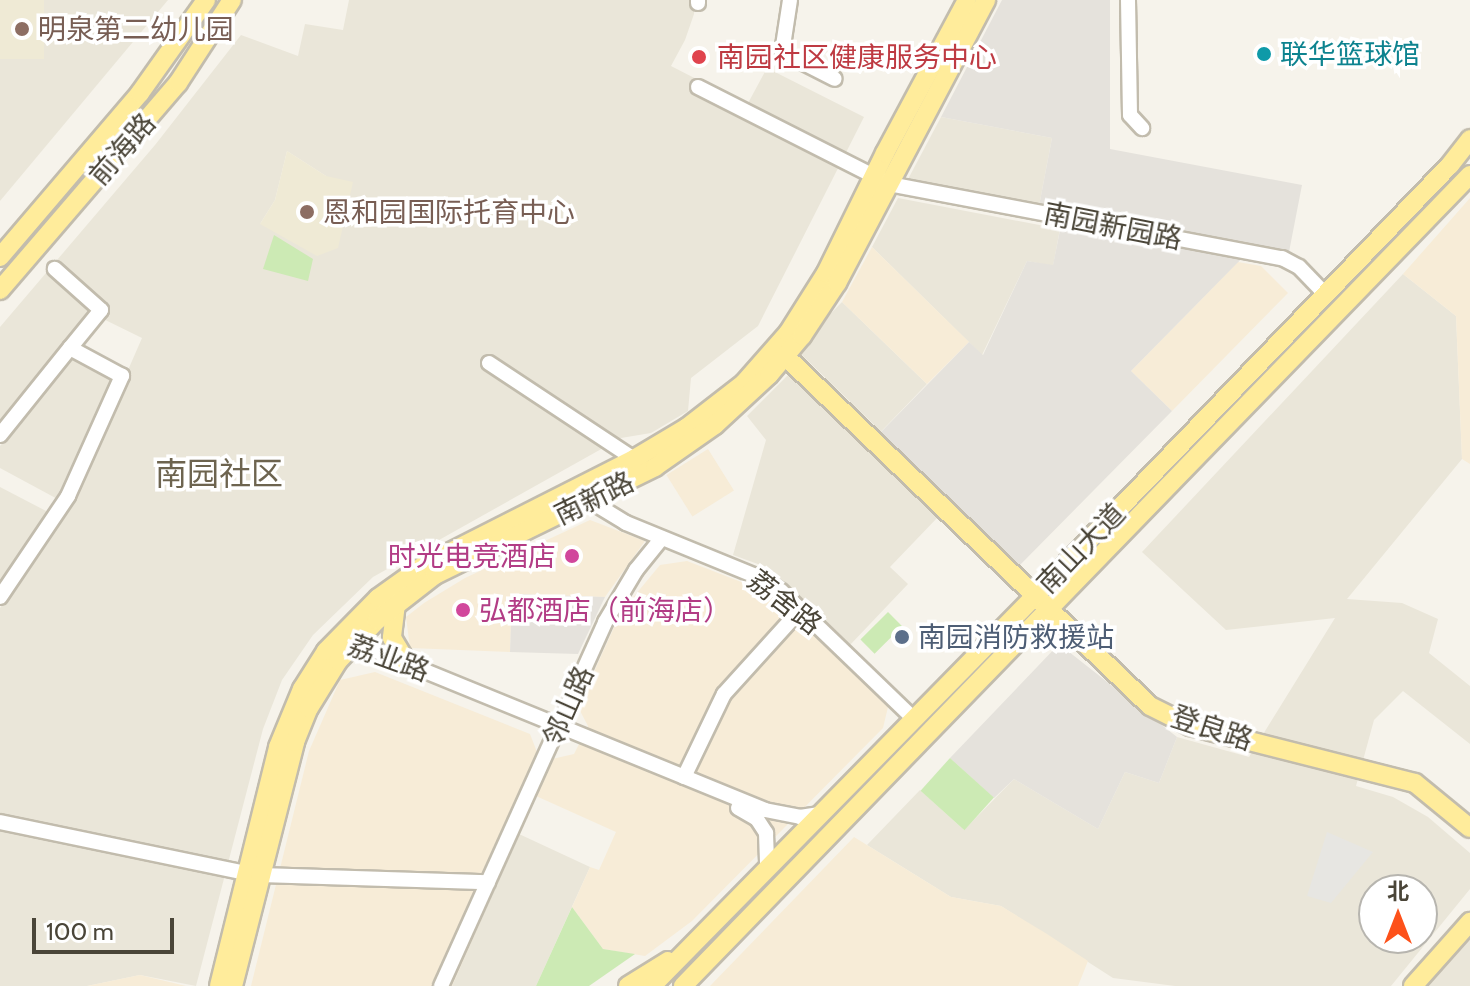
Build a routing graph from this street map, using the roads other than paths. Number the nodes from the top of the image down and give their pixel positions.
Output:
1 (196, 0) edge
2 (206, 0) edge
3 (232, 0) edge
4 (790, 0) edge
5 (967, 0) edge
6 (986, 0) edge
7 (1128, 0) edge
8 (187, 30) junction
9 (835, 79) dead end
10 (698, 87) dead end
11 (1142, 128) dead end
12 (1470, 139) edge
13 (1470, 175) edge
14 (882, 181) junction
15 (1462, 187) edge
16 (0, 257) edge
17 (55, 269) dead end
18 (0, 290) edge
19 (1325, 294) junction
20 (70, 348) junction
21 (786, 357) junction
22 (489, 363) dead end
23 (0, 435) edge
24 (634, 459) junction
25 (590, 501) junction
26 (662, 538) junction
27 (453, 557) junction
28 (0, 597) edge
29 (1041, 603) junction
30 (396, 604) junction
31 (801, 609) junction
32 (347, 642) junction
33 (407, 663) junction
34 (913, 718) junction
35 (557, 730) junction
36 (684, 777) junction
37 (820, 814) junction
38 (0, 822) edge
39 (1470, 828) edge
40 (767, 869) junction
41 (254, 874) junction
42 (488, 882) junction
43 (1470, 922) edge
44 (691, 948) junction
45 (219, 986) edge
46 (233, 986) edge
47 (441, 986) edge
48 (628, 986) edge
49 (652, 986) edge
50 (683, 986) edge
51 (1413, 986) edge

1 - 8 main road
2 - 8 main road, 前海路
3 - 18 main road, 前海路
4 - 9 street
5 - 14 main road, 南新路
6 - 14 main road, 南新路
7 - 11 street
8 - 16 main road, 前海路
10 - 14 street, 南园新园路
12 - 19 main road, 南山大道
13 - 15 main road, 南山大道
14 - 19 street, 南园新园路
14 - 21 main road, 南新路
14 - 24 main road, 南新路
15 - 29 main road, 南山大道
17 - 20 street
19 - 29 main road, 南山大道
20 - 23 street
20 - 28 street
21 - 25 main road, 南新路
21 - 29 main road, 登良路
22 - 24 street
24 - 27 main road, 南新路
25 - 26 street, 荔舍路
25 - 27 main road, 南新路
26 - 31 street, 荔舍路
26 - 35 street, 邻山路
27 - 30 main road, 南新路
27 - 32 main road, 南新路
29 - 34 main road, 南山大道
29 - 39 main road, 登良路
29 - 50 main road, 南山大道
30 - 32 main road, 南新路
30 - 33 main road
31 - 34 street, 荔舍路
31 - 36 street
32 - 33 street, 荔业路
32 - 35 street, 荔业路
32 - 41 main road, 南新路
33 - 35 street, 荔业路
34 - 37 main road, 南山大道
35 - 36 street, 荔业路
35 - 40 street, 荔业路
35 - 42 street, 邻山路
36 - 37 street, 荔业路
37 - 40 main road, 南山大道
38 - 41 street
40 - 44 main road, 南山大道
41 - 42 street
41 - 45 main road, 南新路
41 - 46 main road, 南新路
42 - 47 street, 邻山路
43 - 51 main road
44 - 48 main road
44 - 49 main road, 南山大道

